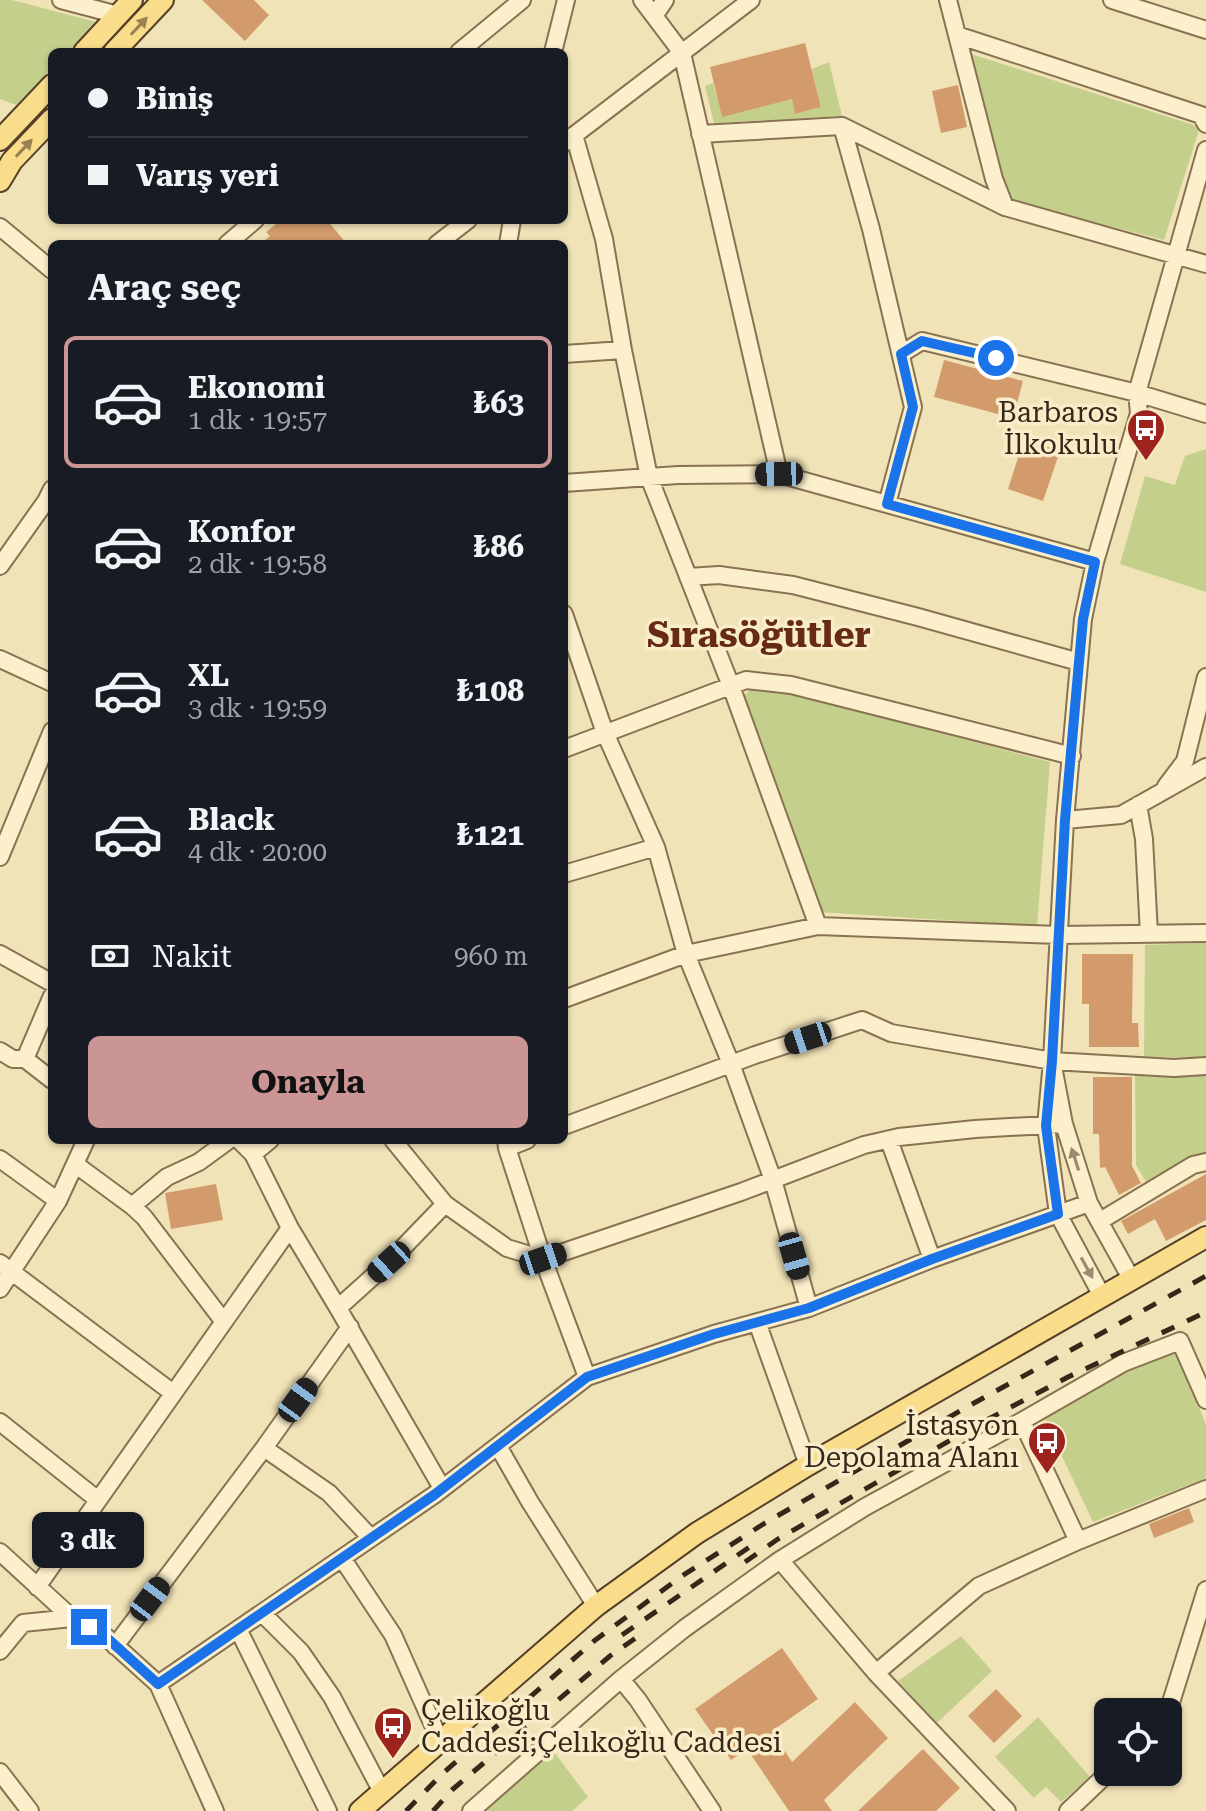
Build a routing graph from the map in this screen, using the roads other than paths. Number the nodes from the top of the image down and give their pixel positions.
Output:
1 (61, 0) edge
2 (163, 0) edge
3 (522, 0) edge
4 (566, 0) edge
5 (642, 0) edge
6 (665, 0) edge
7 (751, 0) edge
8 (948, 0) edge
9 (1112, 0) edge
10 (125, 7) edge
11 (654, 16) junction
12 (1206, 30) edge
13 (957, 35) junction
14 (88, 48) edge
15 (118, 48) edge
16 (464, 48) edge
17 (554, 48) edge
18 (682, 53) junction
19 (48, 89) edge
20 (48, 123) edge
21 (1206, 124) edge
22 (842, 126) junction
23 (3, 132) edge
24 (700, 134) junction
25 (569, 139) edge
26 (1206, 150) edge
27 (0, 181) edge
28 (1005, 207) junction
29 (250, 224) edge
30 (463, 224) edge
31 (0, 227) edge
32 (232, 240) edge
33 (442, 240) edge
34 (1175, 255) junction
35 (1206, 264) edge
36 (48, 267) edge
37 (623, 350) junction
38 (568, 354) edge
39 (901, 354) junction
40 (1137, 393) junction
41 (1206, 414) edge
42 (779, 474) junction
43 (649, 477) junction
44 (568, 483) edge
45 (48, 500) edge
46 (887, 504) junction
47 (1095, 562) junction
48 (0, 566) edge
49 (688, 577) junction
50 (568, 626) edge
51 (0, 659) edge
52 (1079, 662) junction
53 (48, 681) edge
54 (731, 686) junction
55 (1205, 687) edge
56 (605, 733) junction
57 (48, 741) edge
58 (568, 747) edge
59 (1072, 756) junction
60 (1206, 767) edge
61 (1161, 792) junction
62 (1138, 805) junction
63 (1065, 820) junction
64 (656, 847) junction
65 (0, 857) edge
66 (568, 873) edge
67 (818, 926) junction
68 (1206, 933) edge
69 (1149, 934) junction
70 (1059, 935) junction
71 (0, 954) edge
72 (686, 954) junction
73 (48, 981) edge
74 (568, 998) edge
75 (48, 1005) edge
76 (0, 1051) edge
77 (25, 1059) junction
78 (1052, 1061) junction
79 (731, 1064) junction
80 (1206, 1066) edge
81 (48, 1077) edge
82 (1064, 1124) junction
83 (568, 1125) edge
84 (1046, 1126) junction
85 (889, 1140) junction
86 (84, 1144) edge
87 (224, 1144) edge
88 (243, 1144) edge
89 (265, 1144) edge
90 (396, 1144) edge
91 (506, 1144) edge
92 (253, 1154) junction
93 (0, 1159) edge
94 (1206, 1162) edge
95 (75, 1164) junction
96 (773, 1180) junction
97 (58, 1201) junction
98 (1089, 1203) junction
99 (445, 1204) junction
100 (132, 1206) junction
101 (1058, 1214) junction
102 (1100, 1221) junction
103 (290, 1228) junction
104 (1206, 1237) edge
105 (543, 1259) junction
106 (932, 1259) junction
107 (6, 1267) edge
108 (1132, 1280) junction
109 (0, 1289) edge
110 (1102, 1296) junction
111 (338, 1308) junction
112 (809, 1308) junction
113 (224, 1322) junction
114 (757, 1322) junction
115 (350, 1327) junction
116 (587, 1377) junction
117 (173, 1393) junction
118 (1206, 1400) edge
119 (1022, 1421) junction
120 (0, 1422) edge
121 (498, 1446) junction
122 (264, 1448) junction
123 (808, 1465) junction
124 (442, 1488) junction
125 (1206, 1489) edge
126 (98, 1500) junction
127 (371, 1538) junction
128 (1078, 1541) junction
129 (0, 1552) edge
130 (342, 1558) junction
131 (780, 1560) junction
132 (37, 1587) junction
133 (1206, 1590) edge
134 (596, 1606) junction
135 (262, 1613) junction
136 (72, 1618) junction
137 (238, 1629) junction
138 (115, 1646) junction
139 (0, 1651) edge
140 (876, 1673) junction
141 (621, 1679) junction
142 (158, 1684) junction
143 (1173, 1698) edge
144 (441, 1743) junction
145 (0, 1772) edge
146 (1094, 1786) edge
147 (382, 1792) junction
148 (30, 1811) edge
149 (215, 1811) edge
150 (328, 1811) edge
151 (360, 1811) edge
152 (471, 1811) edge
153 (712, 1811) edge
154 (1007, 1811) edge
155 (1068, 1811) edge

1 - 10 street
15 -> 2 main road
3 - 16 street
4 - 17 street
5 - 11 street
6 - 11 street
7 - 18 street
8 - 13 street
9 - 12 street
10 - 14 main road
11 - 18 street
13 - 21 street
13 - 28 street
18 - 24 street
18 - 25 street
19 - 23 main road
27 -> 20 main road
22 - 24 street
22 - 28 street
22 - 39 street
24 - 42 street
25 - 37 street
26 - 34 street
28 - 34 street
29 - 32 street
30 - 33 street
31 - 36 street
34 - 35 street
34 - 40 street
37 - 38 street
37 - 43 street
39 - 40 street
39 - 46 street
40 - 41 street
40 - 47 street
42 - 43 street
42 - 46 street
43 - 44 street
43 - 49 street
45 - 48 street
46 - 47 street
47 - 52 street
49 - 52 street
49 - 54 street
50 - 56 street
51 - 53 street
52 - 59 street
54 - 56 street
54 - 59 street
54 - 67 street
55 - 61 street
56 - 58 street
56 - 64 street
57 - 65 street
59 - 63 street
60 - 61 street
61 - 62 street
62 - 63 street
62 - 69 street
63 - 70 street
64 - 66 street
64 - 72 street
67 - 70 street
67 - 72 street
68 - 69 street
69 - 70 street
70 - 78 street
71 - 73 street
72 - 74 street
72 - 79 street
75 - 77 street
76 - 77 street
77 - 81 street
78 - 79 street
78 - 80 street
78 - 82 street
78 - 84 street
79 - 83 street
79 - 96 street
82 - 84 street
98 -> 82 street
84 - 85 street
84 - 101 street
85 - 96 street
85 - 106 street
86 - 95 street
87 - 100 street
88 - 92 street
89 - 92 street
90 - 99 street
91 - 105 street
92 - 103 street
93 - 97 street
94 - 102 street
95 - 97 street
95 - 100 street
96 - 105 street
96 - 112 street
97 - 107 street
98 - 101 street
98 - 102 street
99 - 105 street
99 - 111 street
100 - 113 street
101 - 106 street
101 -> 110 street
102 - 108 street
103 - 111 street
103 - 113 street
104 - 108 main road
105 - 116 street
106 - 112 street
107 - 109 street
107 - 117 street
108 - 110 main road
110 - 123 main road
111 - 115 street
112 - 114 street
113 - 117 street
114 - 116 street
114 - 123 street
115 - 122 street
115 - 124 street
116 - 121 street
117 - 126 street
118 - 119 street
119 - 128 street
119 - 131 street
120 - 126 street
121 - 124 street
121 - 134 street
122 - 127 street
122 - 138 street
123 - 134 main road
124 - 127 street
125 - 128 street
126 - 132 street
127 - 130 street
128 - 140 street
129 - 132 street
130 - 135 street
130 - 144 street
131 - 140 street
131 - 141 street
132 - 136 street
133 - 143 street
134 - 144 main road
135 - 137 street
135 - 147 street
136 - 138 street
136 - 139 street
137 - 142 street
137 - 150 street
138 - 142 street
140 - 154 street
141 - 152 street
141 - 153 street
142 - 149 street
144 - 147 main road
145 - 148 street
146 - 155 street
147 - 151 main road

